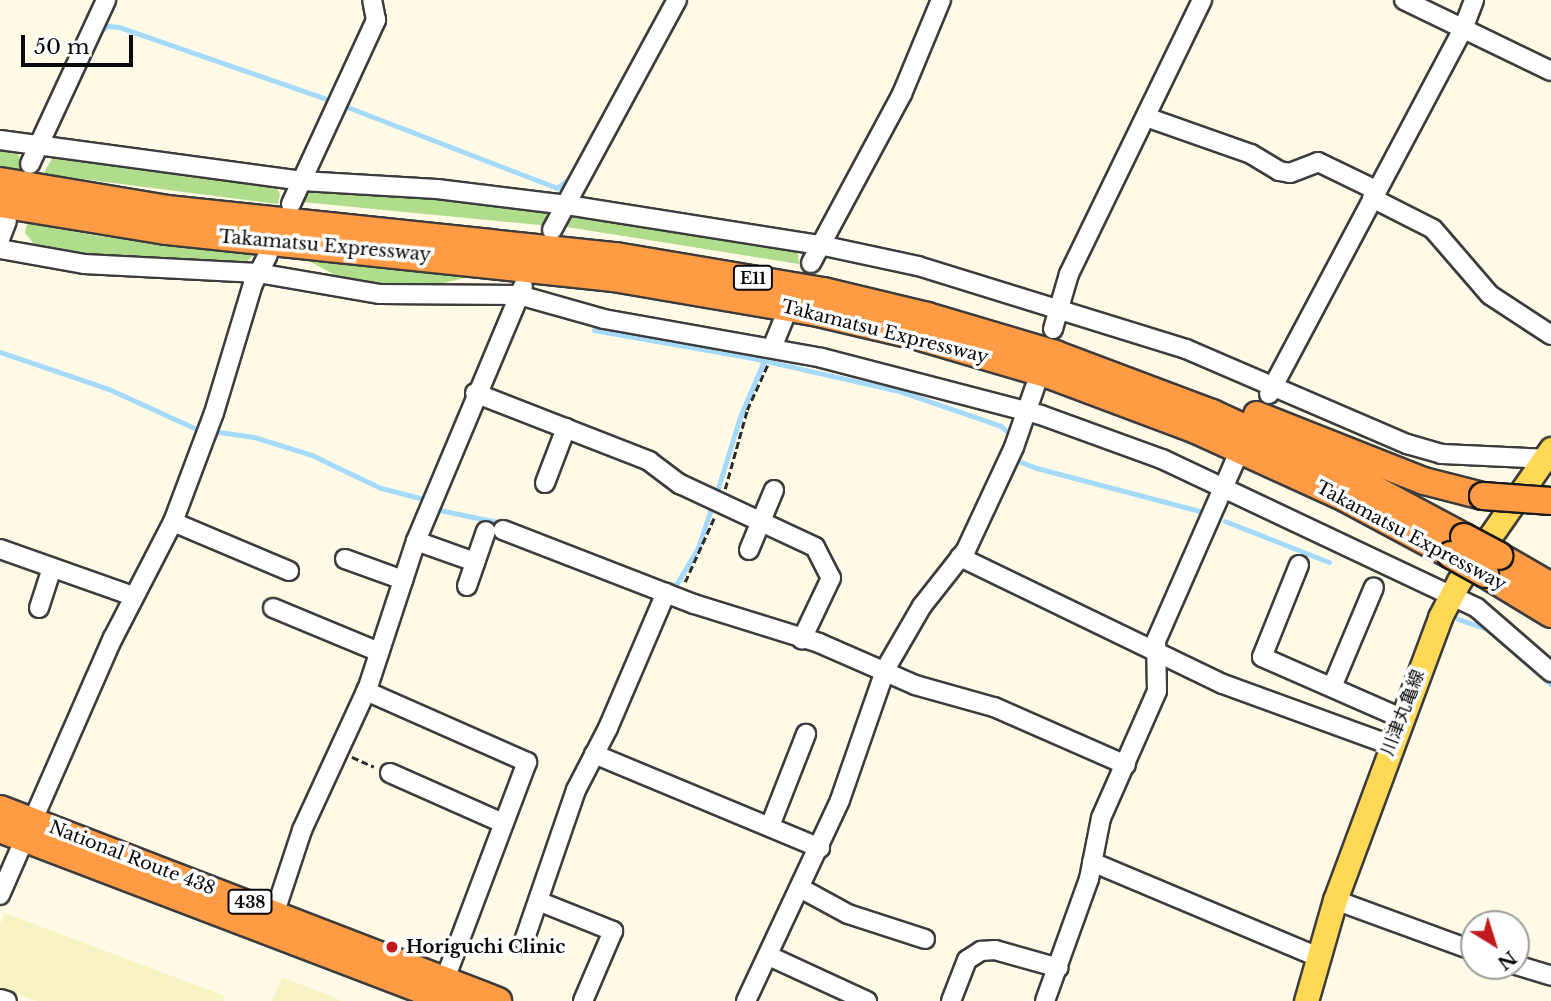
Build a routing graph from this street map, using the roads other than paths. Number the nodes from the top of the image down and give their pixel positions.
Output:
1 (106, 0) edge
2 (372, 0) edge
3 (677, 0) edge
4 (940, 0) edge
5 (1202, 0) edge
6 (1404, 0) edge
7 (1474, 0) edge
8 (1463, 29) junction
9 (1551, 71) edge
10 (1146, 117) junction
11 (0, 139) edge
12 (33, 156) junction
13 (0, 181) edge
14 (302, 181) junction
15 (1374, 194) junction
16 (291, 204) dead end
17 (567, 205) junction
18 (4, 212) edge
19 (552, 230) dead end
20 (0, 239) edge
21 (820, 245) junction
22 (0, 249) edge
23 (268, 256) dead end
24 (811, 263) dead end
25 (258, 273) junction
26 (523, 288) junction
27 (1058, 310) junction
28 (784, 319) dead end
29 (1551, 335) edge
30 (1054, 341) junction
31 (770, 356) junction
32 (1035, 387) dead end
33 (1270, 390) junction
34 (475, 393) junction
35 (1028, 412) junction
36 (566, 428) junction
37 (1549, 456) edge
38 (1236, 459) dead end
39 (545, 482) dead end
40 (1222, 486) junction
41 (774, 490) dead end
42 (1551, 501) edge
43 (761, 520) junction
44 (173, 522) junction
45 (416, 541) junction
46 (1457, 546) junction
47 (0, 549) edge
48 (749, 550) dead end
49 (960, 557) junction
50 (345, 559) dead end
51 (475, 562) junction
52 (1299, 565) dead end
53 (52, 568) junction
54 (289, 571) dead end
55 (403, 580) junction
56 (467, 586) dead end
57 (1374, 587) dead end
58 (671, 595) junction
59 (133, 596) junction
60 (1448, 598) junction
61 (1547, 606) edge
62 (39, 608) dead end
63 (272, 608) dead end
64 (802, 639) junction
65 (379, 652) junction
66 (1156, 652) junction
67 (886, 668) junction
68 (1551, 672) edge
69 (1332, 687) junction
70 (366, 691) junction
71 (1401, 718) junction
72 (806, 734) dead end
73 (1391, 745) junction
74 (594, 754) junction
75 (1126, 765) junction
76 (390, 773) road end
77 (0, 809) edge
78 (503, 823) junction
79 (770, 826) junction
80 (0, 829) edge
81 (29, 830) junction
82 (820, 848) junction
83 (1093, 862) junction
84 (802, 889) junction
85 (0, 895) edge
86 (1335, 900) junction
87 (538, 901) junction
88 (272, 922) junction
89 (925, 939) dead end
90 (524, 941) dead end
91 (1460, 946) edge
92 (769, 956) junction
93 (1316, 956) junction
94 (1059, 968) junction
95 (1530, 969) edge
96 (1551, 976) edge
97 (444, 992) edge
98 (0, 999) edge
99 (750, 1000) edge
100 (7, 1001) edge
101 (498, 1001) edge
102 (583, 1001) edge
103 (866, 1001) edge
104 (951, 1001) edge
105 (1045, 1001) edge
106 (1306, 1001) edge

1 - 12 street
2 - 14 street
3 - 17 street
4 - 21 street
5 - 10 street
6 - 8 street
7 - 8 street
8 - 9 street
8 - 15 street
10 - 15 street
10 - 27 street
11 - 12 street
12 - 14 street
13 - 30 highway, Takamatsu Expressway / E11
14 - 16 street
14 - 17 street
15 - 29 street
15 - 33 street
17 - 19 street
17 - 21 street
18 - 20 street
18 - 46 highway, Takamatsu Expressway / E11
21 - 24 street
21 - 27 street
22 - 25 street
23 - 25 street
25 - 26 street
25 - 44 street
26 - 31 street
26 - 34 street
27 - 30 street
27 - 33 street
28 - 31 street
30 - 42 highway, bridge
30 - 46 highway, Takamatsu Expressway / E11
31 - 35 street
32 - 35 street
33 - 37 street
34 - 36 street
34 - 45 street
35 - 40 street
35 - 49 street
36 - 39 street
36 - 43 street
37 - 60 main road, 川津丸亀線
38 - 40 street
40 - 60 street
40 - 66 street
41 - 43 street
43 - 48 street
43 - 64 street
44 - 54 street
44 - 59 street
45 - 51 street
45 - 55 street
46 - 61 highway, Takamatsu Expressway, bridge
47 - 53 street
49 - 66 street
49 - 67 street
50 - 55 street
51 - 56 street
51 - 58 street
52 - 69 street
53 - 59 street
53 - 62 street
55 - 65 street
57 - 69 street
58 - 64 street
58 - 74 street
59 - 81 street
60 - 68 street
60 - 71 main road, 川津丸亀線
63 - 65 street
64 - 67 street
65 - 70 street
66 - 73 street
66 - 75 street
67 - 75 street
67 - 82 street
69 - 71 street
70 - 78 street
70 - 88 street
71 - 73 main road, 川津丸亀線
72 - 79 street
73 - 86 main road, 川津丸亀線
74 - 79 street
74 - 87 street
75 - 83 street
76 - 78 street
77 - 81 highway, National Route 438 / 438
78 - 97 street
79 - 82 street
80 - 81 highway, National Route 438 / 438
81 - 85 street
81 - 88 highway, National Route 438 / 438
82 - 84 street
83 - 93 street
83 - 94 street
84 - 89 street
84 - 92 street
86 - 91 street
86 - 93 main road, 川津丸亀線
87 - 90 street
87 - 102 street
88 - 97 highway, National Route 438 / 438
92 - 99 street
92 - 103 street
93 - 106 main road, 川津丸亀線
94 - 104 street
94 - 105 street
95 - 96 street
97 - 101 highway, National Route 438 / 438
98 - 100 street

